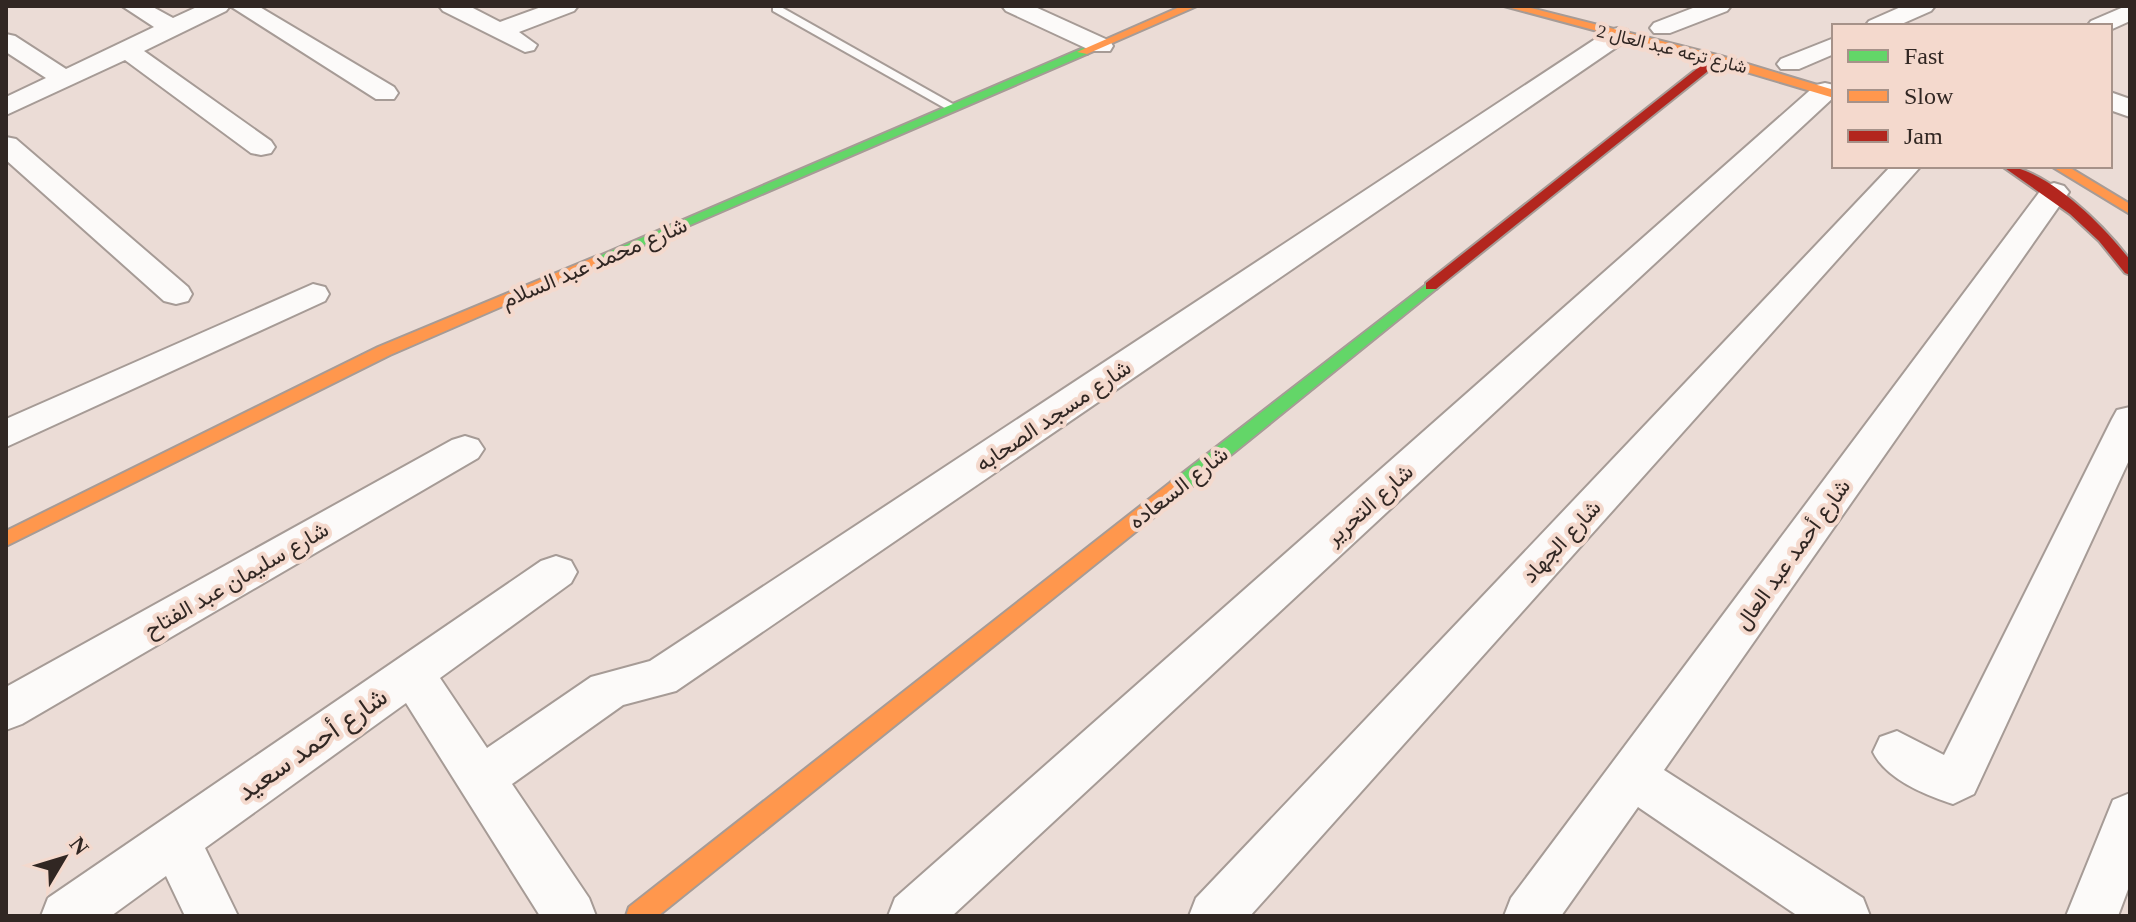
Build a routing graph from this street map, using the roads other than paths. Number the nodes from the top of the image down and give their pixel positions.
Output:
1 (134, 6) edge
2 (218, 6) edge
3 (242, 6) edge
4 (566, 6) edge
5 (1014, 6) edge
6 (1191, 6) edge
7 (1510, 6) edge
8 (1576, 6) edge
9 (1719, 6) edge
10 (1923, 6) edge
11 (460, 7) edge
12 (777, 9) dead end
13 (2130, 12) edge
14 (1882, 24) edge
15 (2103, 24) edge
16 (172, 28) junction
17 (1662, 28) junction
18 (499, 31) junction
19 (1618, 35) junction
20 (7, 42) edge
21 (525, 45) dead end
22 (1101, 46) junction
23 (1832, 46) edge
24 (126, 49) junction
25 (1717, 59) junction
26 (1790, 64) junction
27 (64, 79) junction
28 (1831, 88) edge
29 (385, 93) dead end
30 (6, 107) edge
31 (954, 108) junction
32 (6, 145) edge
33 (261, 147) dead end
34 (1905, 168) edge
35 (2016, 168) edge
36 (2056, 179) edge
37 (2130, 210) edge
38 (2130, 270) edge
39 (176, 294) dead end
40 (313, 294) dead end
41 (2130, 419) edge
42 (6, 434) edge
43 (465, 449) dead end
44 (6, 539) edge
45 (556, 572) dead end
46 (412, 674) junction
47 (6, 710) edge
48 (1897, 752) dead end
49 (1632, 776) junction
50 (481, 779) junction
51 (2130, 816) edge
52 (175, 840) junction
53 (67, 916) edge
54 (212, 916) edge
55 (570, 916) edge
56 (638, 916) edge
57 (914, 916) edge
58 (1215, 916) edge
59 (1530, 916) edge
60 (1844, 916) edge
61 (2092, 916) edge

1 - 16 street
2 - 16 street
3 - 29 street
4 - 18 street
5 - 22 street
6 - 22 street, شارع محمد عبد السلام
7 - 19 street, شارع ترعه عبد العال 2
8 - 17 street, شارع ترعه عبد العال 2
9 - 17 street
10 - 14 street
11 - 18 street
12 - 31 lane
13 - 15 street
16 - 24 street
17 - 26 street, شارع ترعه عبد العال 2
18 - 21 street
19 - 25 street, شارع ترعه عبد العال 2
19 - 50 street, شارع مسجد الصحابه
20 - 27 street
22 - 31 street, شارع محمد عبد السلام
23 - 26 street
24 - 27 street
24 - 33 street
25 - 28 street, شارع ترعه عبد العال 2
25 - 56 street, شارع السعاده
26 - 28 street, شارع ترعه عبد العال 2
27 - 30 street
28 - 57 street, شارع التحرير
31 - 44 street, شارع محمد عبد السلام
32 - 39 street
34 - 58 street, شارع الجهاد
35 - 36 street
36 - 37 street
36 - 38 street
36 - 49 street, شارع أحمد عبد العال
40 - 42 street
41 - 48 street
43 - 47 street, شارع سليمان عبد الفتاح
45 - 46 street, شارع أحمد سعيد
46 - 50 street
46 - 52 street, شارع أحمد سعيد
49 - 59 street, شارع أحمد عبد العال
49 - 60 street
50 - 55 street
51 - 61 street
52 - 53 street, شارع أحمد سعيد
52 - 54 street

